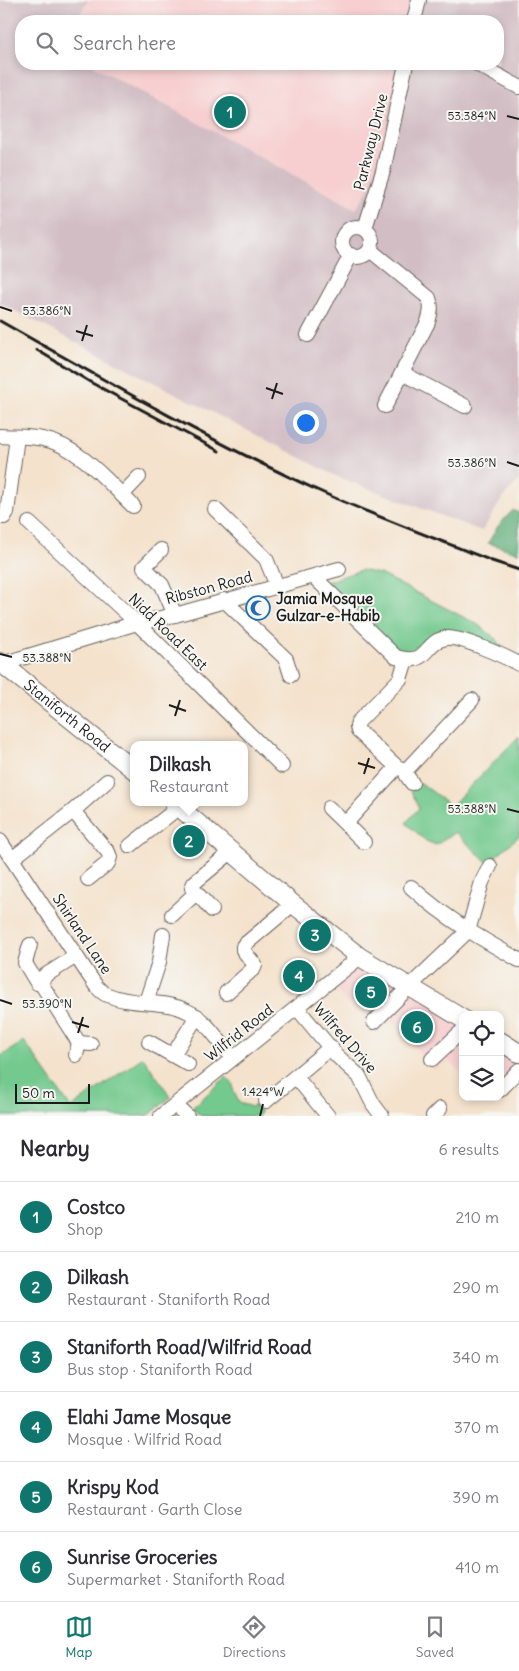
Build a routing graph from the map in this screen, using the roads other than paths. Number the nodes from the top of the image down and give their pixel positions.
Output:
1 (418, 0) edge
2 (415, 15) edge
3 (405, 70) edge
4 (488, 70) edge
5 (519, 87) edge
6 (365, 228) junction
7 (370, 250) junction
8 (351, 255) junction
9 (308, 335) dead end
10 (402, 373) junction
11 (385, 406) dead end
12 (465, 406) dead end
13 (0, 436) edge
14 (17, 437) junction
15 (139, 476) dead end
16 (122, 495) junction
17 (133, 506) dead end
18 (215, 509) dead end
19 (0, 517) edge
20 (29, 524) dead end
21 (162, 550) dead end
22 (339, 569) dead end
23 (314, 577) junction
24 (277, 586) junction
25 (224, 600) junction
26 (174, 615) junction
27 (137, 623) junction
28 (406, 660) junction
29 (1, 663) edge
30 (519, 664) edge
31 (291, 675) dead end
32 (472, 700) dead end
33 (282, 766) dead end
34 (130, 767) edge
35 (401, 769) junction
36 (107, 781) dead end
37 (412, 783) dead end
38 (175, 806) edge
39 (177, 806) edge
40 (329, 808) dead end
41 (73, 811) junction
42 (346, 823) junction
43 (0, 841) edge
44 (364, 842) dead end
45 (130, 846) dead end
46 (231, 852) junction
47 (12, 859) junction
48 (490, 866) dead end
49 (88, 878) dead end
50 (411, 887) dead end
51 (196, 893) junction
52 (294, 904) junction
53 (212, 910) dead end
54 (172, 915) dead end
55 (468, 931) junction
56 (163, 935) dead end
57 (30, 946) dead end
58 (76, 956) junction
59 (360, 957) junction
60 (519, 960) edge
61 (36, 983) junction
62 (409, 987) junction
63 (226, 993) dead end
64 (146, 1002) junction
65 (297, 1008) junction
66 (197, 1016) junction
67 (459, 1017) edge
68 (374, 1022) dead end
69 (459, 1034) edge
70 (149, 1042) dead end
71 (504, 1044) edge
72 (82, 1047) dead end
73 (331, 1047) junction
74 (519, 1053) edge
75 (173, 1055) junction
76 (233, 1058) junction
77 (432, 1058) dead end
78 (188, 1064) dead end
79 (519, 1070) edge
80 (296, 1077) junction
81 (504, 1086) edge
82 (266, 1101) dead end
83 (175, 1105) junction
84 (161, 1116) edge
85 (187, 1116) edge
86 (328, 1116) edge
87 (382, 1116) edge

1 - 2 street
3 - 6 street, Parkway Drive
4 - 5 street
6 - 7 street
6 - 8 street
7 - 8 street
7 - 10 street
8 - 9 street
10 - 11 street
10 - 12 street
13 - 14 street
14 - 16 street
14 - 19 street
15 - 16 street
16 - 17 street
18 - 24 street
20 - 27 street, Nidd Road East
21 - 26 street
22 - 23 street, Ribston Road
23 - 24 street, Ribston Road
23 - 28 street
24 - 25 street, Ribston Road
25 - 26 street, Ribston Road
25 - 31 street
26 - 27 street, Ribston Road
27 - 29 street, Ribston Road
27 - 33 street, Nidd Road East
28 - 30 street
28 - 35 street
29 - 34 main road, Staniforth Road
32 - 35 street
35 - 37 street
35 - 42 street
36 - 41 street
38 - 45 street
39 - 46 main road
40 - 42 street
41 - 47 street
41 - 49 street
42 - 44 street
43 - 47 street, Shirland Lane
46 - 51 street
46 - 52 main road
47 - 58 street, Shirland Lane
48 - 55 street
50 - 55 street
51 - 53 street
51 - 54 street
52 - 59 main road
52 - 63 street
55 - 60 street
55 - 62 street
56 - 64 street
57 - 61 street
58 - 61 street
58 - 64 street, Shirland Lane
59 - 62 main road
59 - 65 street, Wilfrid Road
61 - 72 street
62 - 67 main road
62 - 68 street
64 - 66 street, Shirland Lane
65 - 73 street, Wilfred Drive
65 - 76 street, Wilfrid Road
66 - 75 street
66 - 76 street, Shirland Lane
69 - 77 street
70 - 75 street
71 - 74 main road
73 - 80 street
73 - 87 street, Wilfred Drive
75 - 78 street
76 - 83 street, Wilfrid Road
79 - 81 street
80 - 82 street
80 - 86 street
83 - 84 street, Wilfrid Road
83 - 85 street

